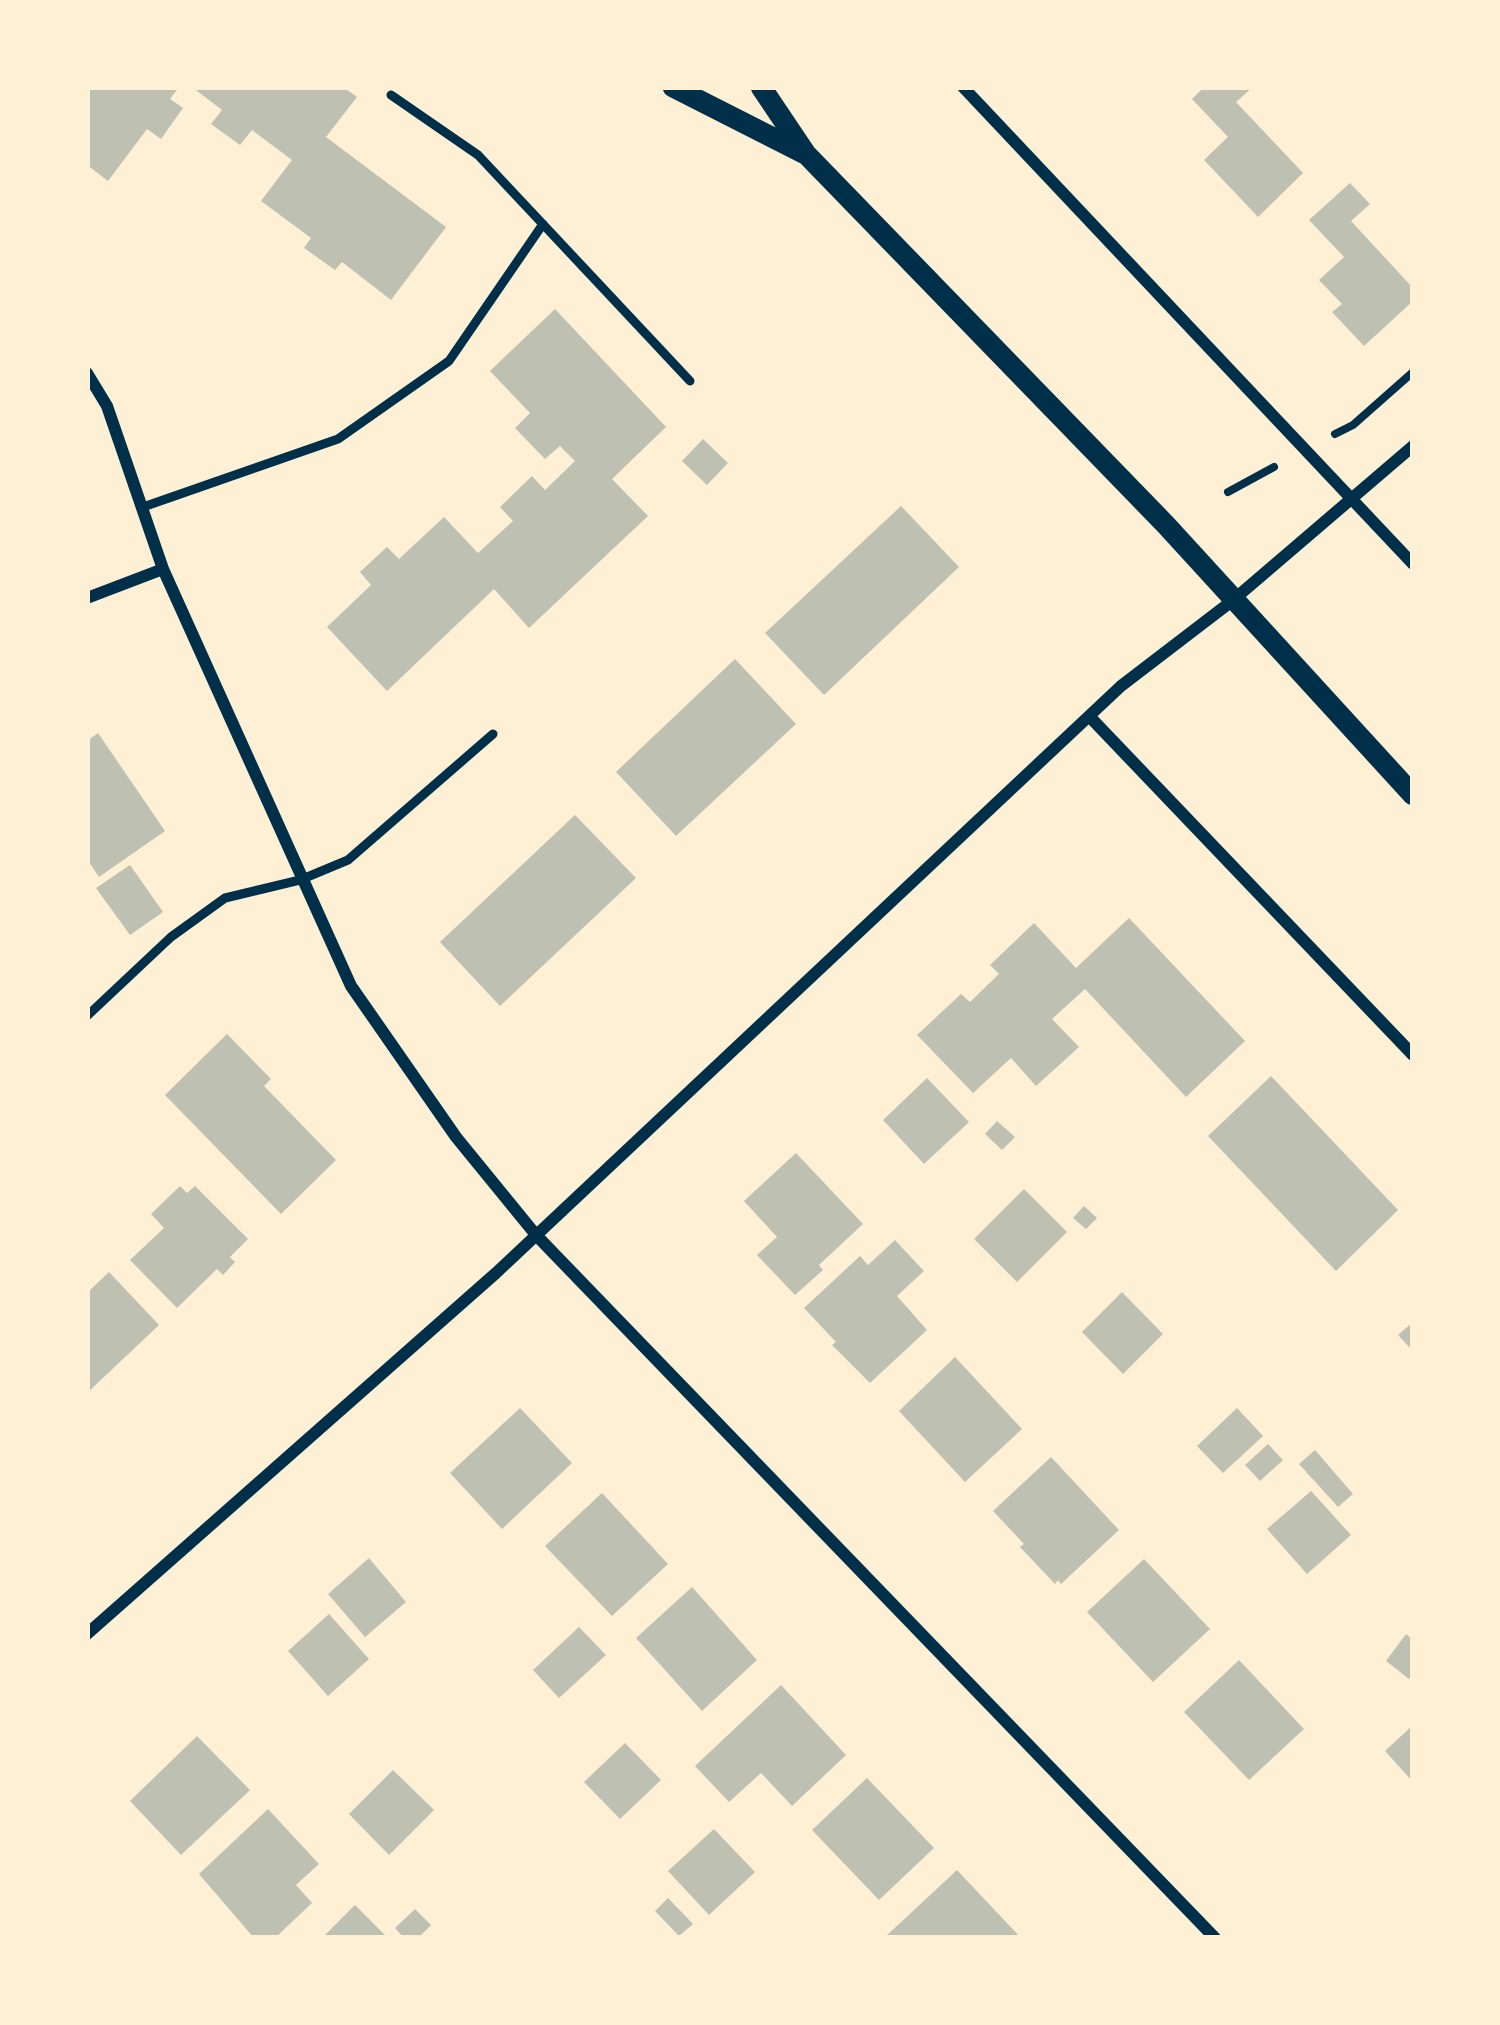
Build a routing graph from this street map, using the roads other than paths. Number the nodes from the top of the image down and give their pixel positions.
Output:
1 (673, 87) edge
2 (761, 87) edge
3 (963, 87) edge
4 (392, 95) dead end
5 (806, 154) junction
6 (543, 224) junction
7 (87, 374) edge
8 (690, 381) dead end
9 (1413, 446) edge
10 (1352, 499) junction
11 (142, 507) junction
12 (1413, 564) edge
13 (163, 569) junction
14 (87, 598) edge
15 (1232, 601) junction
16 (1089, 716) junction
17 (493, 734) dead end
18 (1413, 795) edge
19 (300, 880) junction
20 (87, 1016) edge
21 (1413, 1055) edge
22 (536, 1235) junction
23 (87, 1634) edge
24 (1215, 1938) edge

1 - 5 street
2 - 5 street
3 - 10 street
4 - 6 lane
5 - 15 street
6 - 8 lane
6 - 11 lane
7 - 11 street
9 - 10 street
10 - 12 street
10 - 15 street
11 - 13 street
13 - 14 street
13 - 19 street
15 - 16 street
15 - 18 street
16 - 21 street
16 - 22 street
17 - 19 lane
19 - 20 lane
19 - 22 street
22 - 23 street
22 - 24 street

